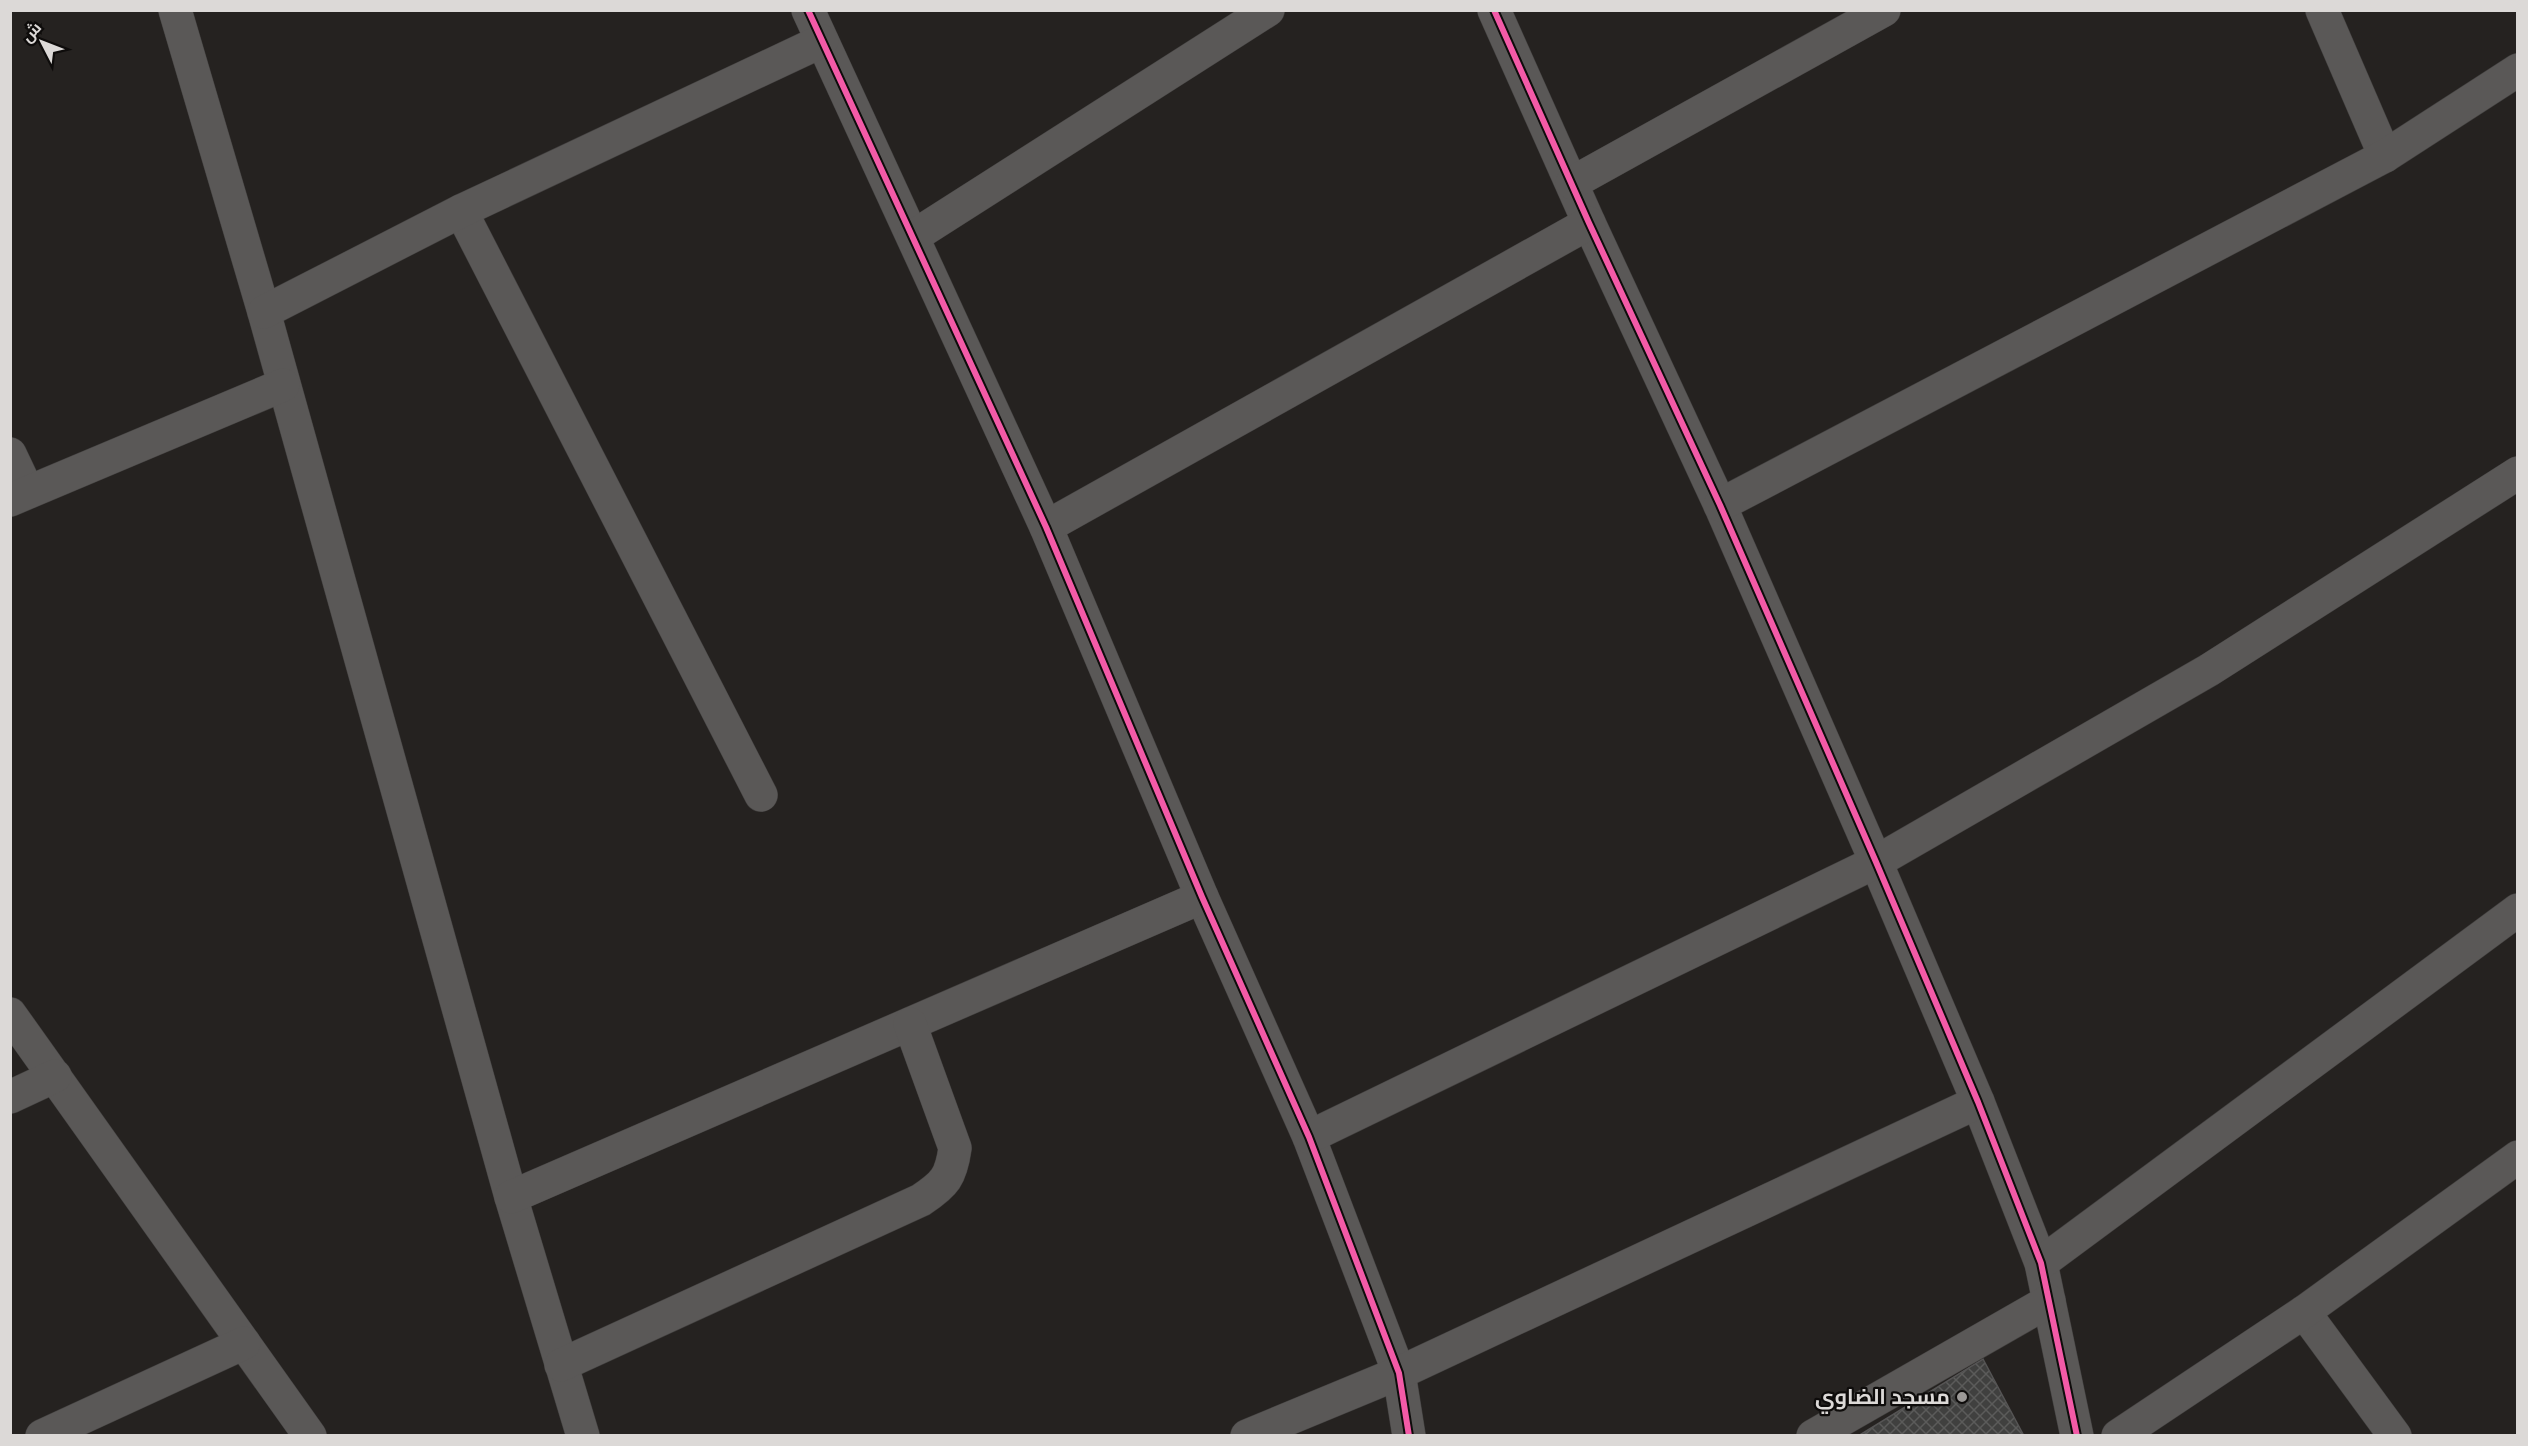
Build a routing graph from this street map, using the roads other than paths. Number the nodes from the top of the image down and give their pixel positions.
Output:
1 (175, 10) edge
2 (808, 10) edge
3 (1268, 10) edge
4 (1494, 10) edge
5 (1884, 10) edge
6 (2322, 10) edge
7 (822, 41) junction
8 (2517, 70) edge
9 (2385, 156) junction
10 (1572, 183) junction
11 (461, 211) junction
12 (1589, 223) junction
13 (914, 236) junction
14 (264, 312) junction
15 (284, 385) junction
16 (10, 454) edge
17 (2517, 473) edge
18 (19, 496) edge
19 (1720, 505) junction
20 (1046, 527) junction
21 (761, 795) dead end
22 (1876, 862) junction
23 (1202, 897) junction
24 (2517, 910) edge
25 (10, 1014) edge
26 (909, 1024) junction
27 (55, 1076) junction
28 (10, 1097) edge
29 (1978, 1102) junction
30 (1309, 1137) junction
31 (2517, 1157) edge
32 (511, 1197) junction
33 (2040, 1263) junction
34 (2049, 1301) junction
35 (2304, 1312) junction
36 (244, 1343) junction
37 (561, 1365) junction
38 (1399, 1373) junction
39 (42, 1436) edge
40 (310, 1436) edge
41 (583, 1436) edge
42 (1247, 1436) edge
43 (1409, 1436) edge
44 (1813, 1436) edge
45 (2076, 1436) edge
46 (2118, 1436) edge
47 (2395, 1436) edge

1 - 14 street
2 - 7 street
3 - 13 street
4 - 10 street
5 - 10 street
6 - 9 street
7 - 11 street
7 - 13 street
8 - 9 street
9 - 19 street
10 - 12 street
11 - 14 street
11 - 21 street
12 - 19 street
12 - 20 street
13 - 20 street
14 - 15 street
15 - 18 street
15 - 32 street
16 - 18 street
17 - 22 street
19 - 22 street
20 - 23 street
22 - 29 street
22 - 30 street
23 - 26 street
23 - 30 street
24 - 33 street
25 - 27 street
26 - 32 street
26 - 37 street
27 - 28 street
27 - 36 street
29 - 33 street
29 - 38 street
30 - 38 street
31 - 35 street
32 - 37 street
33 - 34 street
34 - 44 street
34 - 45 street
35 - 46 street
35 - 47 street
36 - 39 street
36 - 40 street
37 - 41 street
38 - 42 street
38 - 43 street

